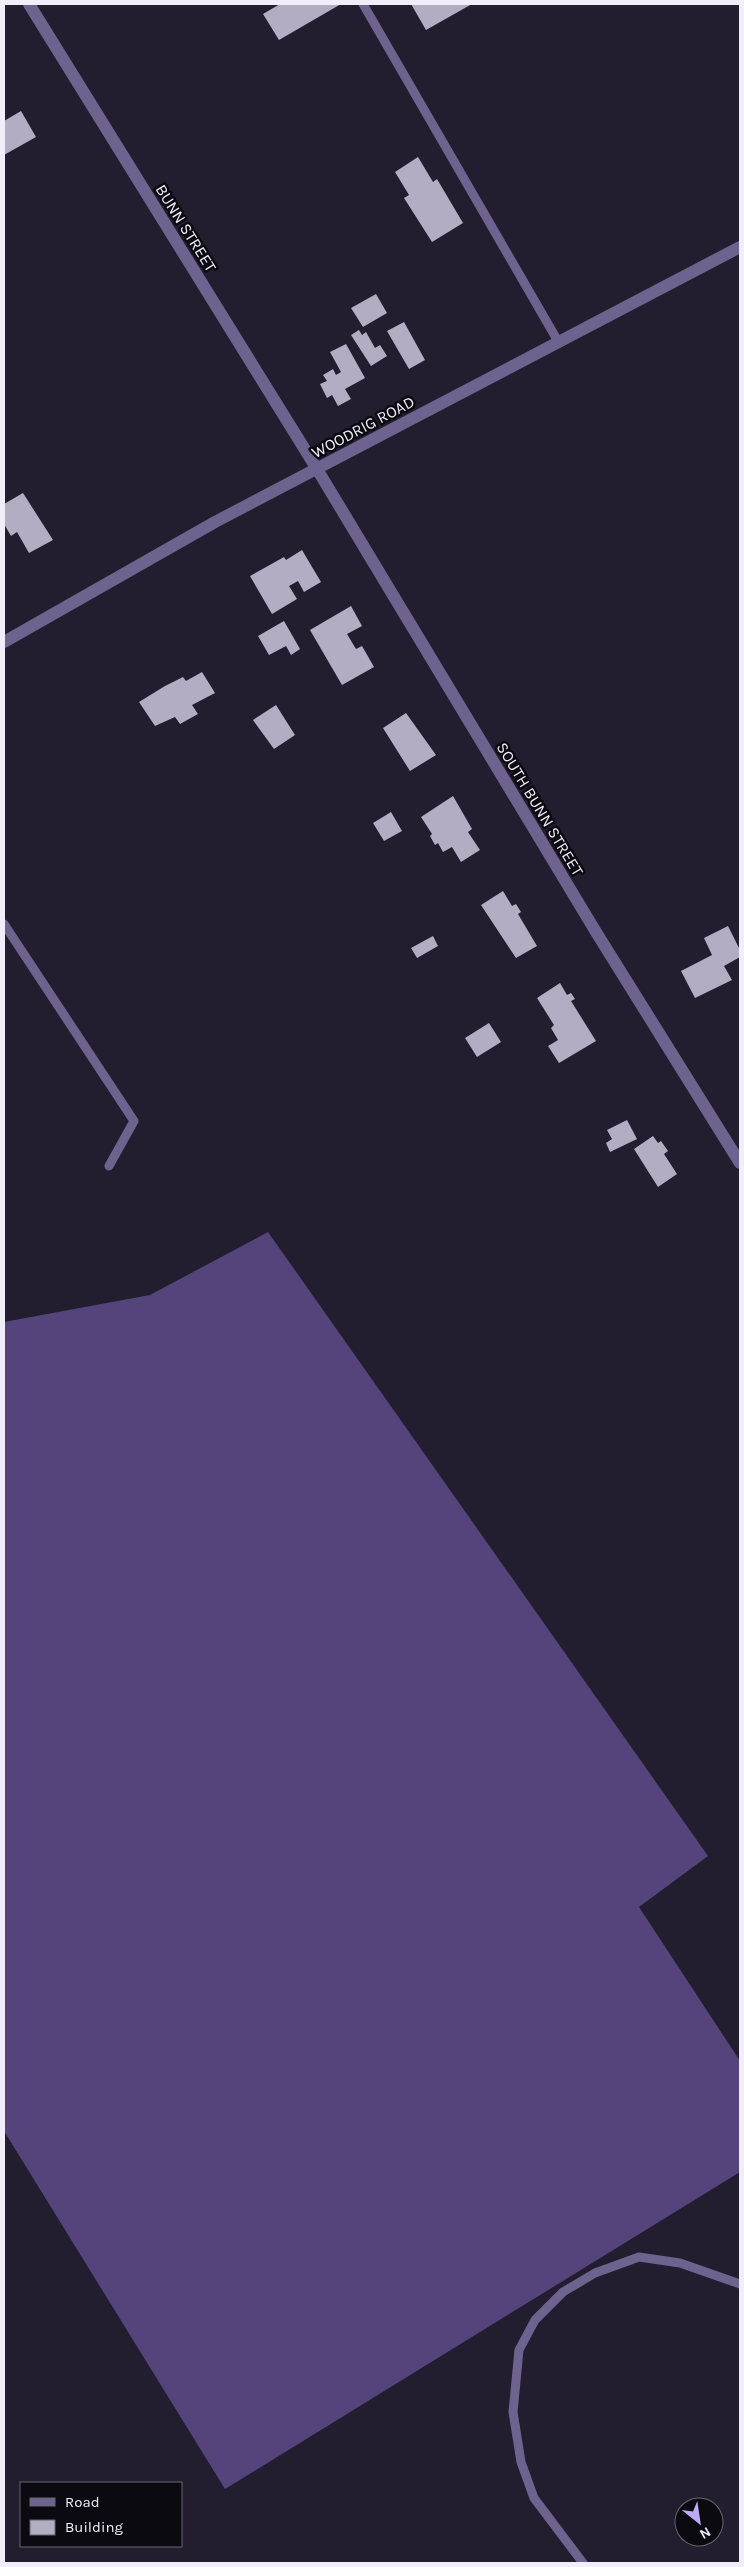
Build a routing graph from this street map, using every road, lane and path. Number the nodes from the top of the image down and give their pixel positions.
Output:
1 (29, 4) edge
2 (363, 4) edge
3 (740, 247) edge
4 (559, 343) junction
5 (317, 469) junction
6 (4, 642) edge
7 (4, 924) edge
8 (740, 1162) edge
9 (109, 1166) dead end
10 (740, 2284) edge
11 (584, 2563) edge

1 - 5 street, BUNN STREET
2 - 4 lane
3 - 4 street, WOODRIG ROAD
4 - 5 street, WOODRIG ROAD
5 - 6 street, WOODRIG ROAD
5 - 8 street, SOUTH BUNN STREET
7 - 9 lane
10 - 11 lane

